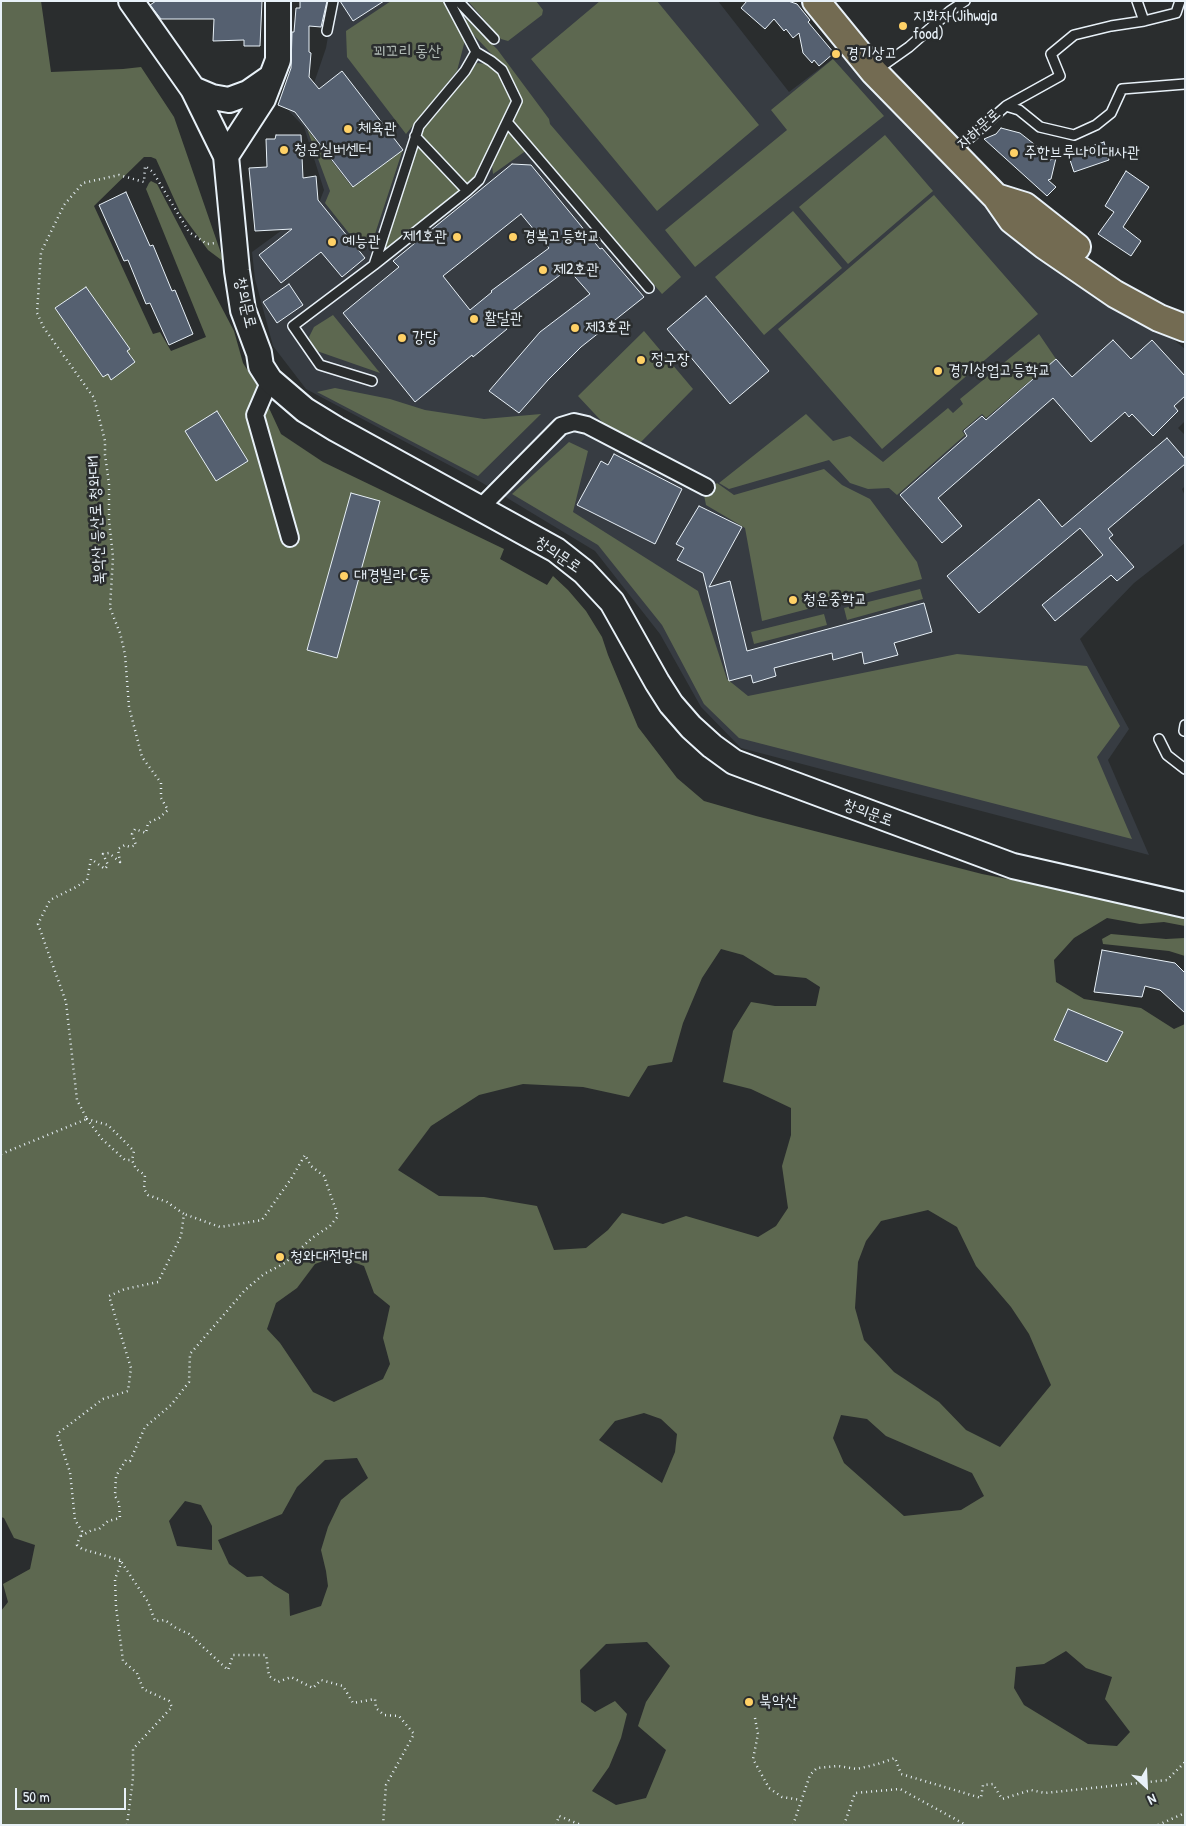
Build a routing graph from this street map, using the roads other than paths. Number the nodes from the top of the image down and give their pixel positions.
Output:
1 (131, 1) edge
2 (278, 1) edge
3 (334, 1) edge
4 (449, 1) edge
5 (458, 1) edge
6 (816, 1) edge
7 (966, 1) edge
8 (1137, 1) edge
9 (1180, 1) edge
10 (1144, 21) junction
11 (327, 31) dead end
12 (494, 39) dead end
13 (476, 52) junction
14 (874, 72) junction
15 (271, 77) junction
16 (1185, 84) edge
17 (193, 89) junction
18 (1006, 106) junction
19 (507, 122) junction
20 (415, 136) junction
21 (954, 152) junction
22 (226, 156) junction
23 (467, 191) junction
24 (996, 197) junction
25 (374, 265) junction
26 (649, 288) dead end
27 (1185, 313) edge
28 (1185, 328) edge
29 (270, 380) junction
30 (372, 381) dead end
31 (706, 487) dead end
32 (480, 508) junction
33 (290, 538) dead end
34 (1159, 739) dead end
35 (1185, 769) edge
36 (1185, 905) edge

1 - 17 street, 창의문로
2 - 15 street
3 - 11 lane
4 - 13 lane
5 - 12 lane
6 - 14 main road, 자하문로
7 - 14 lane
8 - 10 lane
9 - 10 lane
10 - 18 lane
13 - 19 lane
13 - 20 lane
14 - 21 main road, 자하문로
15 - 17 street
15 - 22 street
16 - 18 lane, 자하문로
17 - 22 street, 창의문로
18 - 21 lane, 자하문로
19 - 23 lane
19 - 26 lane
20 - 23 lane
20 - 25 lane
21 - 24 main road, 자하문로
22 - 29 street, 창의문로
23 - 25 lane
24 - 27 main road, 자하문로
24 - 28 main road, 자하문로
25 - 30 lane
29 - 32 street, 창의문로
29 - 33 street
31 - 32 street
32 - 36 street, 창의문로
34 - 35 lane

